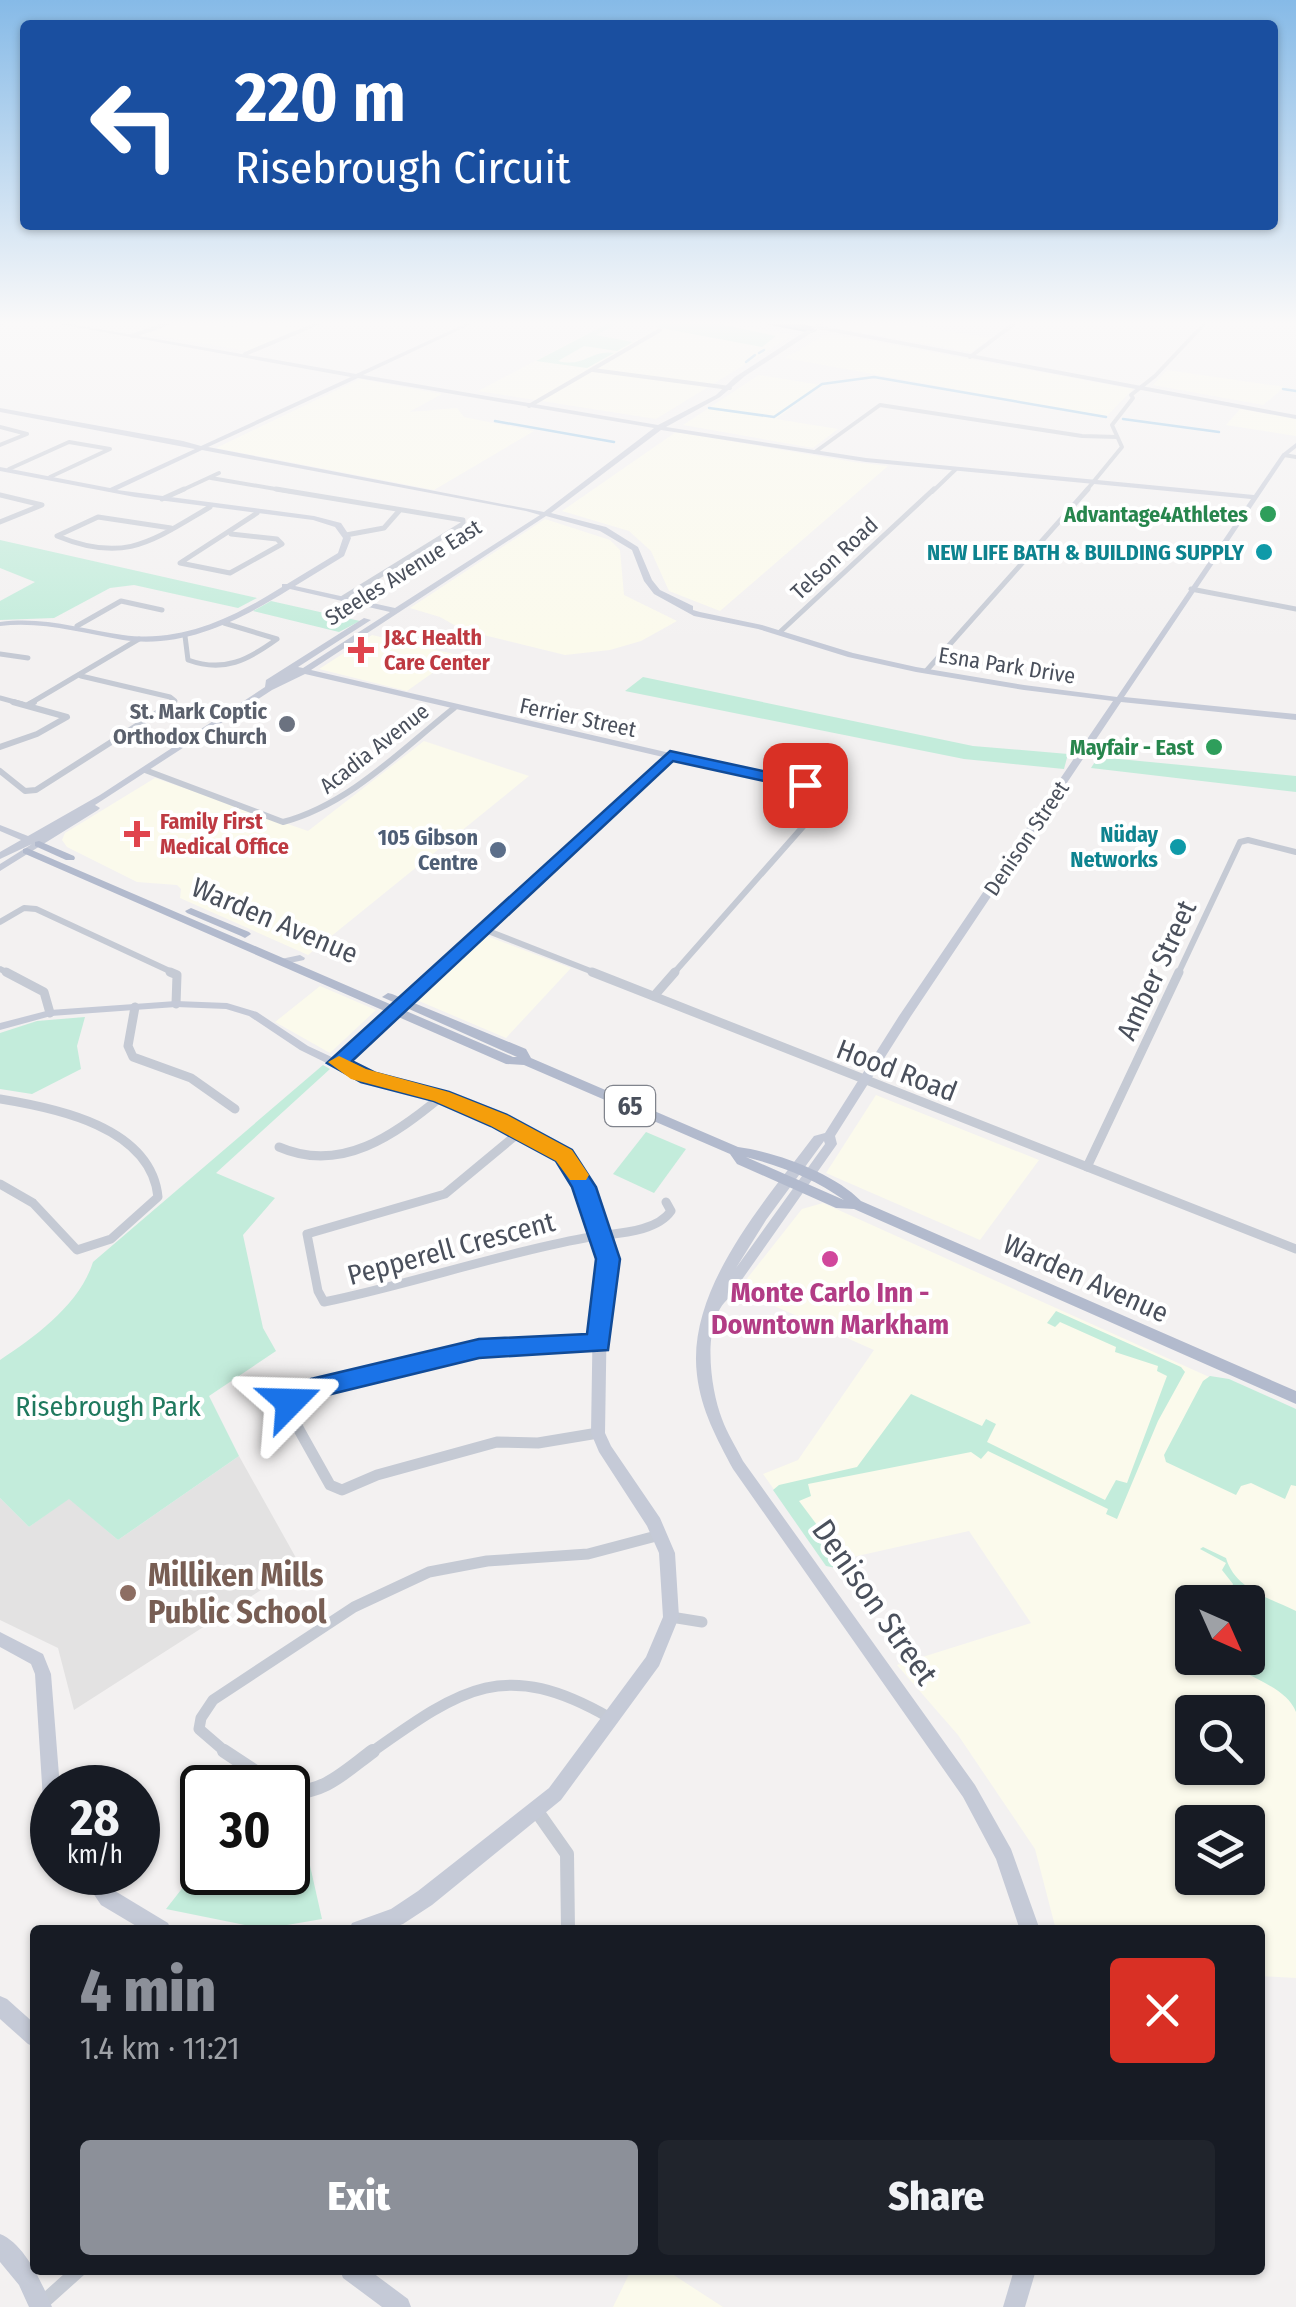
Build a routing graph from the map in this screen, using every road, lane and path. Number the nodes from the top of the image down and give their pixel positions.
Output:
1 (14, 431) edge
2 (109, 431) edge
3 (239, 431) edge
4 (661, 431) edge
5 (690, 431) edge
6 (845, 431) edge
7 (1047, 431) edge
8 (1114, 431) edge
9 (1116, 437) junction
10 (0, 446) edge
11 (1296, 446) edge
12 (200, 449) junction
13 (815, 452) junction
14 (1284, 454) junction
15 (1296, 457) edge
16 (4, 469) edge
17 (956, 469) junction
18 (219, 473) dead end
19 (50, 477) junction
20 (211, 478) junction
21 (1096, 481) junction
22 (111, 490) junction
23 (0, 494) edge
24 (1256, 497) junction
25 (162, 499) junction
26 (210, 507) junction
27 (399, 511) junction
28 (257, 513) junction
29 (539, 514) junction
30 (0, 522) edge
31 (171, 528) junction
32 (231, 534) junction
33 (346, 535) junction
34 (286, 586) junction
35 (1192, 588) junction
36 (342, 598) junction
37 (1296, 609) edge
38 (162, 610) dead end
39 (391, 610) junction
40 (224, 623) junction
41 (0, 624) edge
42 (76, 626) junction
43 (780, 632) junction
44 (185, 636) junction
45 (139, 640) junction
46 (0, 654) edge
47 (28, 658) dead end
48 (290, 668) junction
49 (927, 670) junction
50 (303, 672) junction
51 (80, 676) junction
52 (268, 688) junction
53 (0, 698) edge
54 (1121, 700) junction
55 (28, 705) junction
56 (454, 708) junction
57 (1296, 717) edge
58 (0, 747) edge
59 (670, 756) junction
60 (146, 770) junction
61 (0, 771) edge
62 (0, 828) edge
63 (0, 838) edge
64 (28, 845) junction
65 (1296, 852) edge
66 (0, 856) edge
67 (0, 868) edge
68 (0, 922) edge
69 (483, 929) junction
70 (300, 958) junction
71 (285, 962) junction
72 (0, 969) edge
73 (654, 996) junction
74 (176, 1004) junction
75 (135, 1006) junction
76 (398, 1006) junction
77 (50, 1013) junction
78 (0, 1028) edge
79 (338, 1063) junction
80 (862, 1080) junction
81 (442, 1096) junction
82 (0, 1099) edge
83 (234, 1109) dead end
84 (521, 1131) junction
85 (279, 1147) dead end
86 (1087, 1168) junction
87 (798, 1178) junction
88 (0, 1184) edge
89 (666, 1202) dead end
90 (603, 1234) junction
91 (1296, 1250) edge
92 (713, 1304) junction
93 (599, 1344) junction
94 (1296, 1398) edge
95 (598, 1433) junction
96 (660, 1535) junction
97 (671, 1617) junction
98 (702, 1622) dead end
99 (0, 1638) edge
100 (612, 1719) junction
101 (50, 1765) edge
102 (245, 1765) edge
103 (310, 1790) edge
104 (536, 1810) junction
105 (106, 1895) edge
106 (397, 1924) edge
107 (152, 1925) edge
108 (568, 1925) edge
109 (1028, 1925) edge
110 (0, 2006) edge
111 (30, 2033) edge
112 (0, 2246) edge
113 (74, 2275) edge
114 (358, 2275) edge
115 (1023, 2275) edge
116 (40, 2306) edge
117 (400, 2307) edge
118 (1014, 2307) edge

1 - 10 street
2 - 12 street, Esna Park Drive
3 - 12 street
4 - 29 street, Steeles Avenue East
5 - 13 street
6 - 13 street
7 - 9 street
8 - 9 street
9 - 21 street
11 - 14 street, Denison Street
12 - 22 street
12 - 29 street, Esna Park Drive
13 - 17 street
14 - 15 street
14 - 24 street, Denison Street
16 - 19 street
16 - 19 street
17 - 21 street
17 - 43 street, Telson Road
18 - 20 street
19 - 22 street
20 - 25 street
20 - 27 street
21 - 24 street
21 - 49 street
22 - 25 street
23 - 30 street
24 - 35 street, Denison Street
25 - 26 street
26 - 28 street
26 - 31 street
27 - 33 street
27 - 36 street
28 - 32 street
28 - 33 street
29 - 39 street, Steeles Avenue East
29 - 43 street, Esna Park Drive
31 - 31 street
32 - 32 street
33 - 34 street
34 - 36 street
34 - 40 street
35 - 37 street
35 - 54 street, Denison Street
36 - 39 street
38 - 42 street
39 - 48 street, Steeles Avenue East
39 - 50 street, Steeles Avenue East
40 - 44 street
40 - 44 street
41 - 42 street
42 - 45 street
43 - 49 street, Esna Park Drive
44 - 45 street
45 - 51 street
46 - 47 street
48 - 50 street, Ferrier Street
48 - 52 street, Steeles Avenue East
49 - 54 street, Esna Park Drive
50 - 52 street, Steeles Avenue East
50 - 56 street, Ferrier Street
51 - 55 street
51 - 61 street
52 - 60 street, Steeles Avenue East
53 - 55 street
54 - 57 street, Esna Park Drive
54 - 80 street, Denison Street
55 - 58 street
56 - 59 street, Ferrier Street
56 - 60 street, Acadia Avenue
59 - 69 street
59 - 73 street, Ferrier Street
60 - 64 street, Steeles Avenue East
62 - 64 street, Warden Avenue
63 - 64 street, Warden Avenue
64 - 66 street, Steeles Avenue East
64 - 67 street, Steeles Avenue East
64 - 70 main road, Warden Avenue / 65
64 - 71 main road, Warden Avenue / 65
65 - 86 street, Amber Street
68 - 74 street
69 - 73 street, Hood Road
69 - 76 street
70 - 71 street
70 - 76 main road, Warden Avenue / 65
71 - 76 main road, Warden Avenue / 65
72 - 77 street
73 - 80 street, Hood Road
74 - 75 street
74 - 79 street
75 - 77 street
75 - 83 street
76 - 79 street
76 - 87 main road, Warden Avenue / 65
77 - 78 street
79 - 81 street
80 - 86 street, Hood Road
80 - 87 street, Denison Street
81 - 84 street
81 - 85 street
82 - 88 street
84 - 90 street
84 - 90 street, Pepperell Crescent
86 - 91 street, Hood Road
87 - 92 street, Denison Street
87 - 92 street, Denison Street
87 - 94 main road, Warden Avenue / 65
89 - 90 street
90 - 93 street
92 - 109 street, Denison Street
93 - 95 street
93 - 95 street
95 - 96 street
96 - 97 street
96 - 102 street
97 - 98 street
97 - 100 street
99 - 101 street
100 - 103 street
100 - 104 street
104 - 106 street
104 - 108 street
105 - 107 street
110 - 111 street
112 - 116 street
113 - 116 street
114 - 117 street
115 - 118 street

